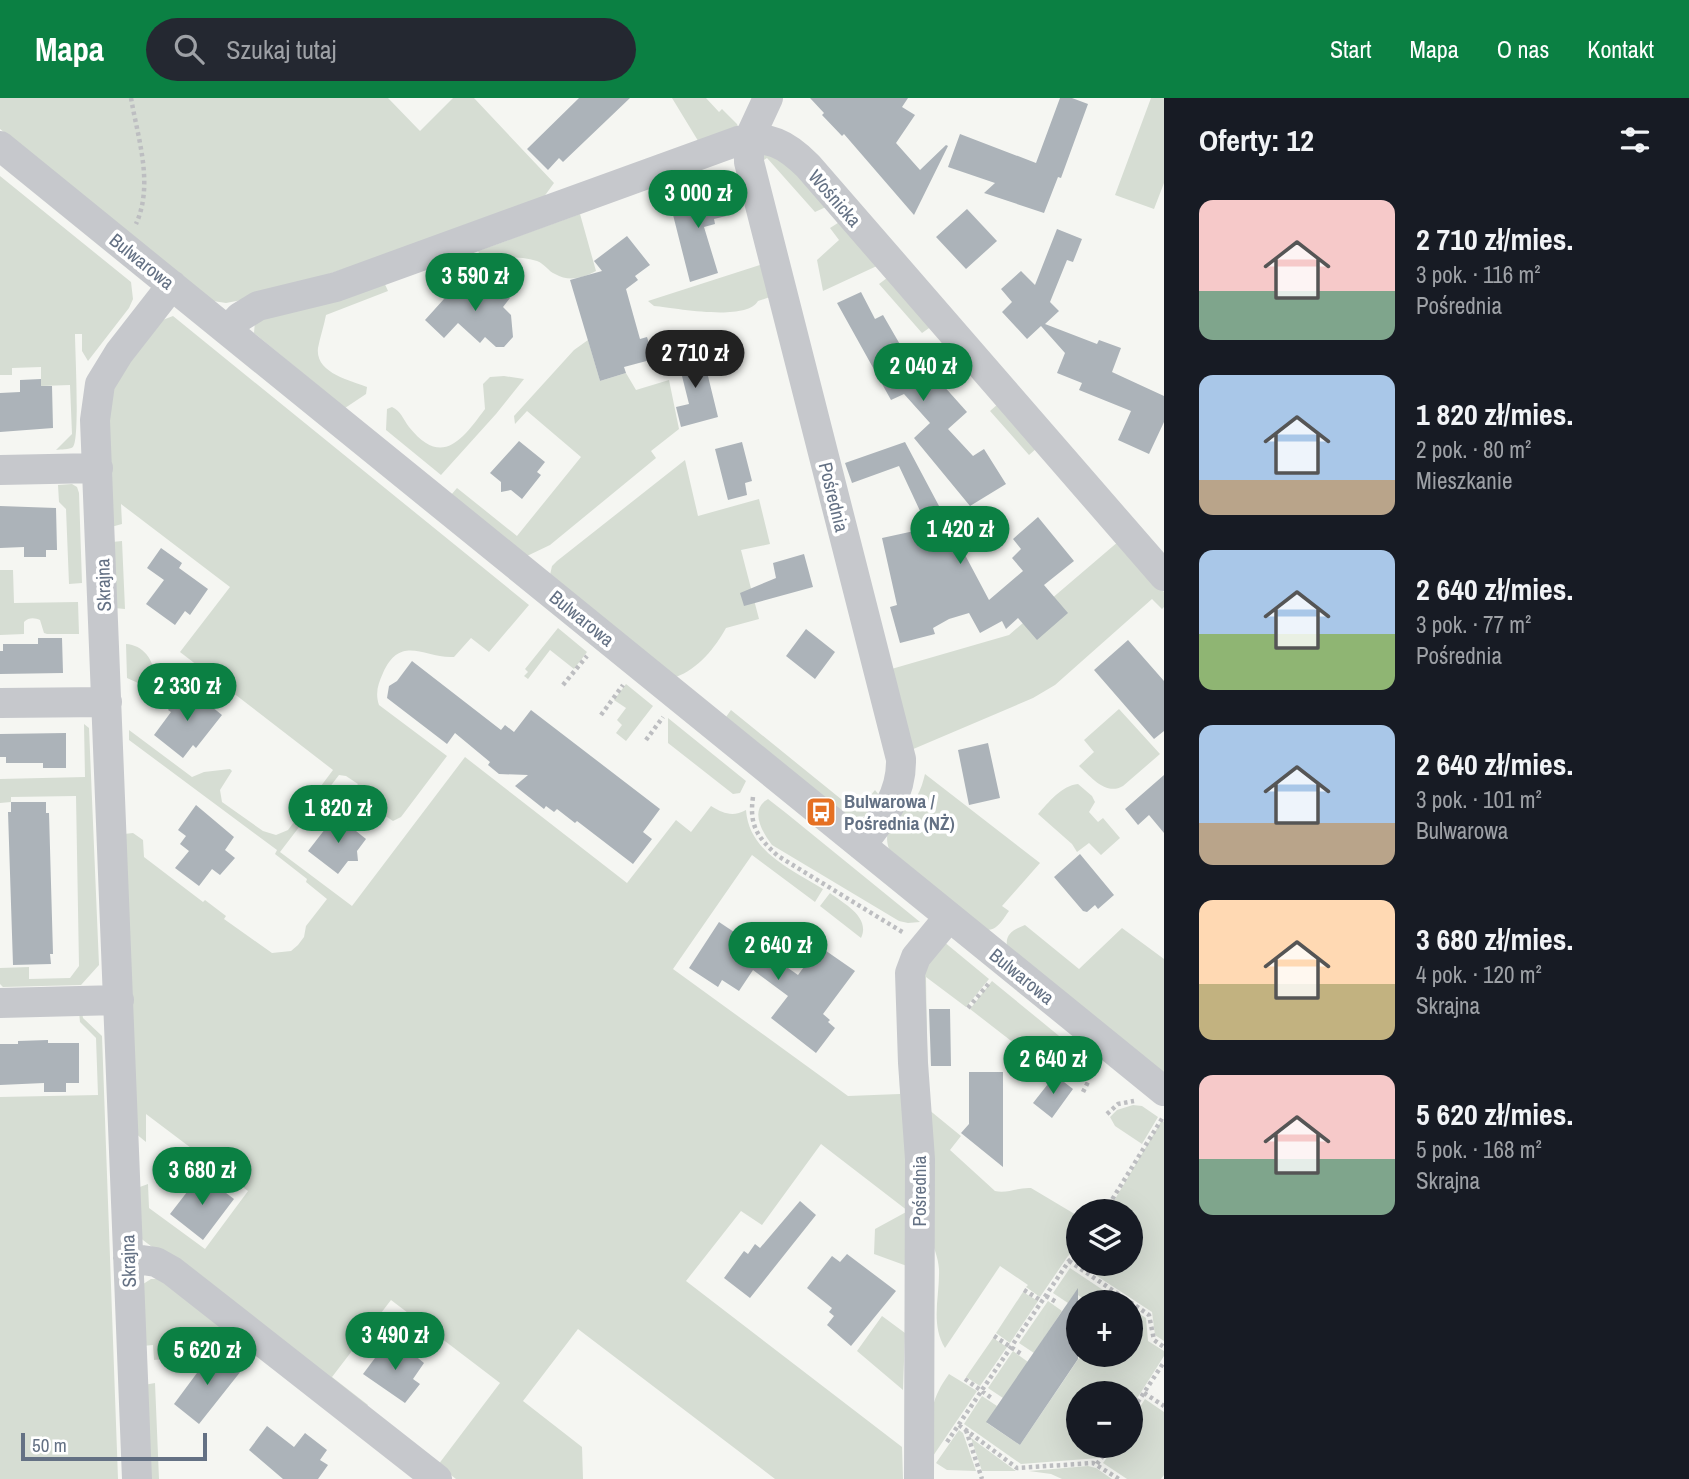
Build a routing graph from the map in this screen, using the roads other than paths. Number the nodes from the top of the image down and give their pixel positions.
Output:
1 (768, 98) edge
2 (749, 139) junction
3 (0, 146) edge
4 (172, 285) junction
5 (228, 330) junction
6 (98, 468) junction
7 (0, 470) edge
8 (1164, 576) edge
9 (107, 702) junction
10 (0, 703) edge
11 (861, 845) junction
12 (949, 916) junction
13 (119, 1000) junction
14 (0, 1003) edge
15 (1164, 1091) edge
16 (128, 1258) junction
17 (137, 1479) edge
18 (437, 1479) edge
19 (919, 1479) edge

1 - 2 street
2 - 5 street, Wośnicka
2 - 8 street, Wośnicka
2 - 11 street, Pośrednia
3 - 4 street, Bulwarowa
4 - 5 street, Bulwarowa
4 - 6 street, Skrajna
5 - 11 street, Bulwarowa
6 - 7 street
6 - 9 street, Skrajna
9 - 10 street
9 - 13 street, Skrajna
11 - 12 street, Bulwarowa
12 - 15 street, Bulwarowa
12 - 19 street, Pośrednia
13 - 14 street
13 - 16 street, Skrajna
16 - 17 street, Skrajna
16 - 18 street

